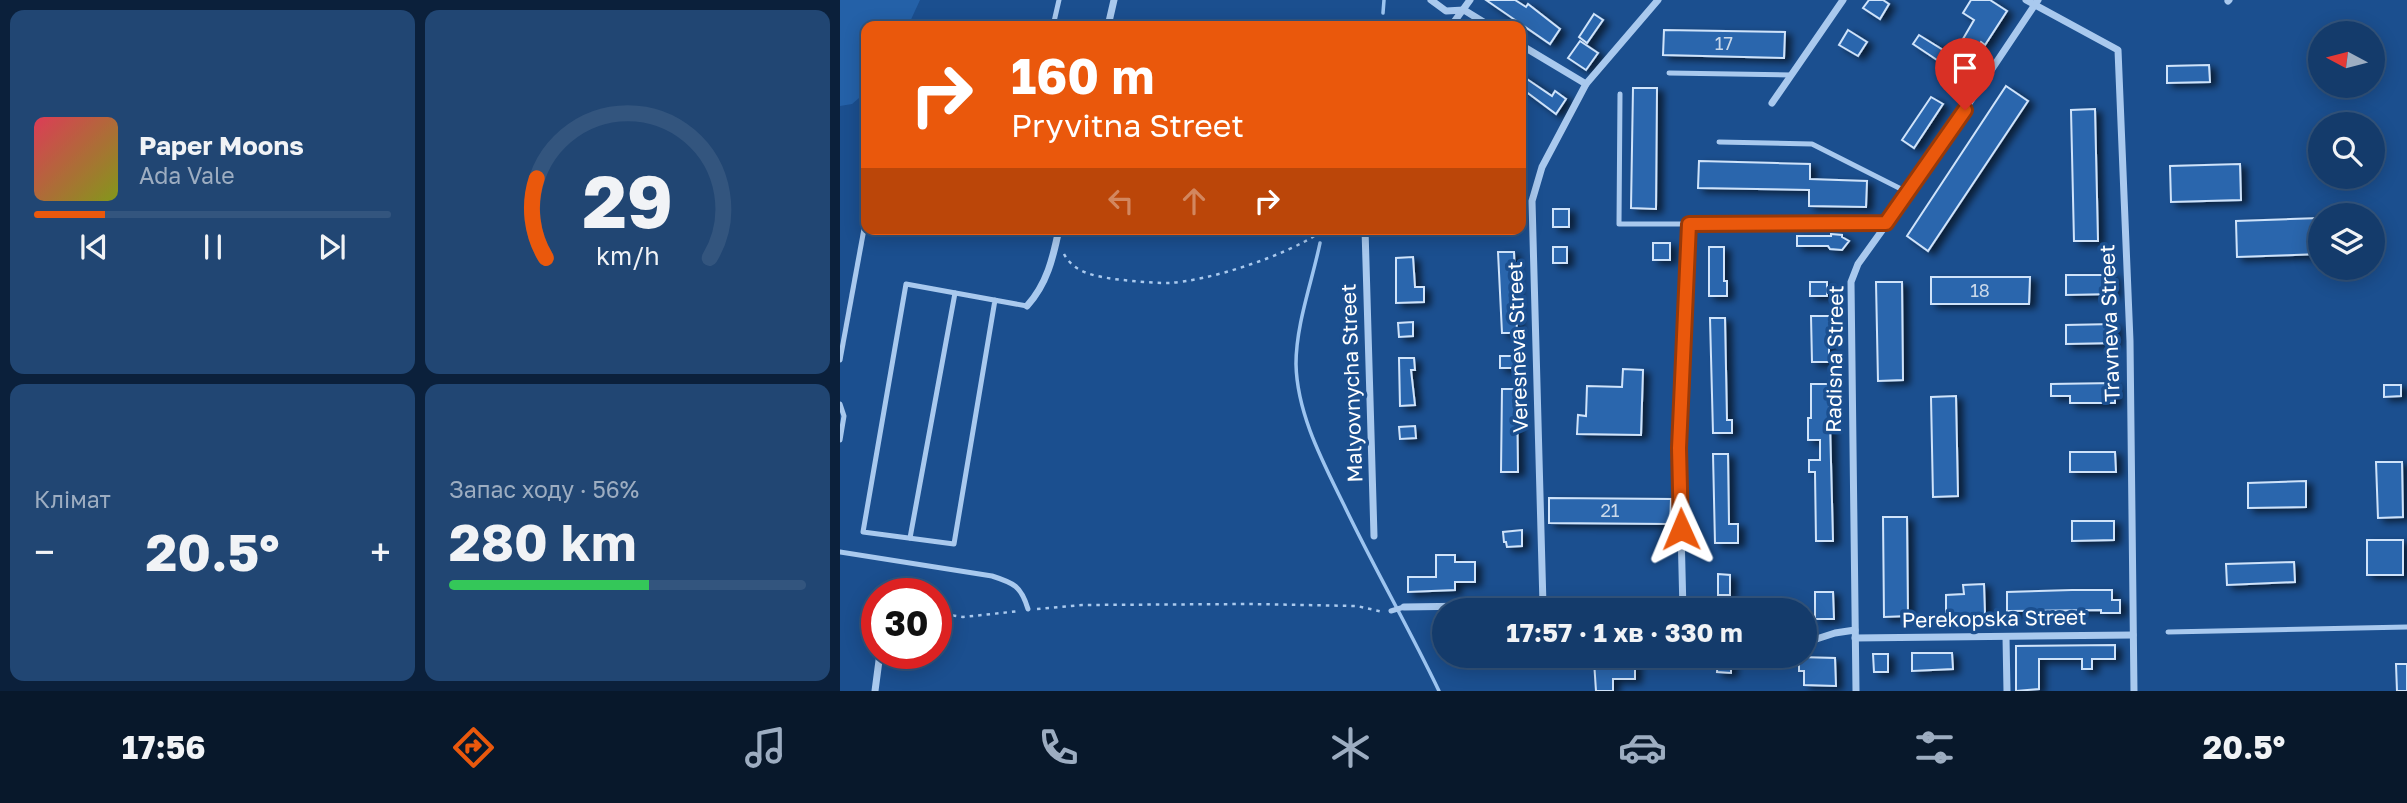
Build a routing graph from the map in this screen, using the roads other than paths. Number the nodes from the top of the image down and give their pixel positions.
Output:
1 (1059, 0) edge
2 (1114, 0) edge
3 (1431, 0) edge
4 (1471, 0) edge
5 (1658, 0) edge
6 (1843, 0) edge
7 (2026, 0) edge
8 (2036, 3) edge
9 (1464, 10) junction
10 (1054, 21) edge
11 (1109, 21) edge
12 (1455, 21) edge
13 (1482, 21) edge
14 (1526, 47) edge
15 (1669, 73) dead end
16 (1791, 75) junction
17 (1586, 83) junction
18 (1620, 94) dead end
19 (1772, 103) dead end
20 (1719, 142) dead end
21 (1909, 193) junction
22 (1886, 223) junction
23 (1689, 224) junction
24 (863, 235) edge
25 (1058, 235) edge
26 (1366, 235) edge
27 (954, 293) junction
28 (995, 300) junction
29 (1027, 306) joint
30 (840, 360) edge
31 (840, 404) edge
32 (840, 440) edge
33 (1374, 536) dead end
34 (910, 538) junction
35 (840, 552) edge
36 (1543, 598) edge
37 (1683, 598) edge
38 (1404, 607) joint
39 (1432, 607) edge
40 (1028, 609) road end
41 (1391, 611) road end
42 (2407, 627) edge
43 (2168, 632) dead end
44 (1855, 634) junction
45 (2133, 635) junction
46 (2006, 637) junction
47 (1817, 638) edge
48 (878, 669) edge
49 (875, 691) edge
50 (1856, 691) edge
51 (2007, 691) edge
52 (2134, 691) edge

1 - 10 lane
2 - 11 street
3 - 9 street
4 - 9 street
5 - 17 street, Veresneva Street
6 - 16 street
7 - 8 street
8 - 21 street, Radisna Street
8 - 45 street, Travneva Street
9 - 12 street
9 - 13 street
14 - 17 street
15 - 16 lane
16 - 19 street
17 - 36 street, Veresneva Street
18 - 23 lane
20 - 21 lane
21 - 22 street, Radisna Street
22 - 23 street
22 - 44 street, Radisna Street
23 - 37 street
24 - 30 lane
25 - 29 street
26 - 33 street, Malyovnycha Street
27 - 28 lane
27 - 34 lane
27 - 34 lane
28 - 29 lane
28 - 34 lane
31 - 32 lane
35 - 40 lane
38 - 39 street
38 - 41 lane
42 - 43 lane
44 - 46 street, Perekopska Street
44 - 47 street, Perekopska Street
44 - 50 street, Radisna Street
45 - 46 street, Perekopska Street
45 - 52 street, Travneva Street
46 - 51 street
48 - 49 street

